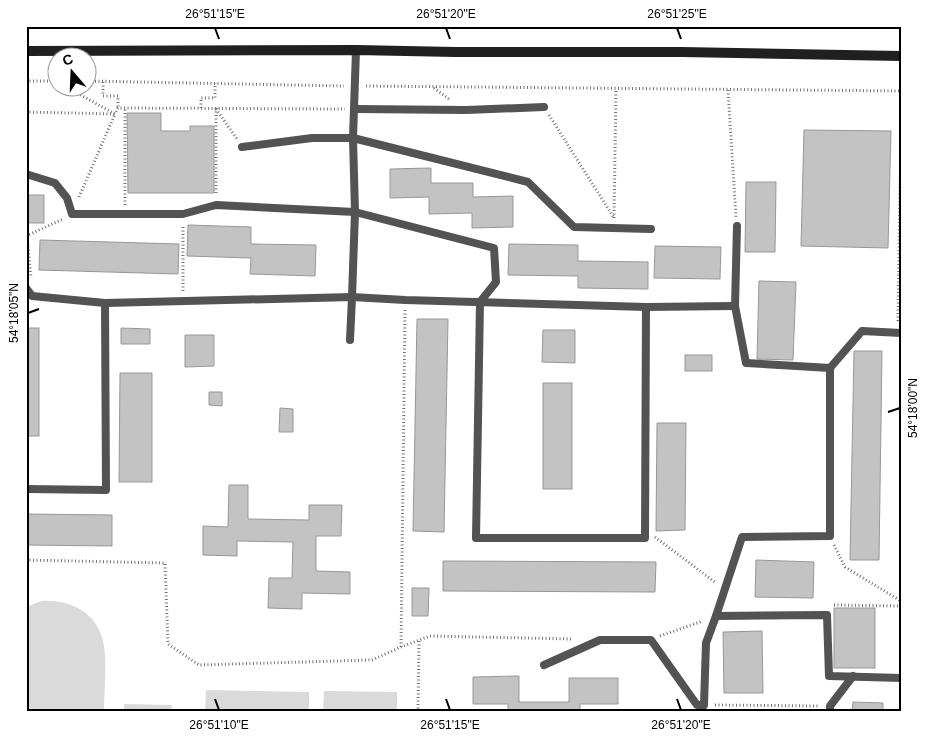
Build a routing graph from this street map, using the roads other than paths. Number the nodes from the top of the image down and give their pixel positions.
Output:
1 (356, 50) junction
2 (26, 51) edge
3 (901, 56) edge
4 (544, 108) road end
5 (355, 110) junction
6 (353, 138) junction
7 (242, 147) road end
8 (26, 174) edge
9 (355, 212) junction
10 (737, 226) road end
11 (651, 229) dead end
12 (26, 288) edge
13 (352, 297) junction
14 (480, 302) junction
15 (105, 303) junction
16 (735, 306) junction
17 (646, 307) junction
18 (899, 333) edge
19 (350, 340) dead end
20 (830, 368) junction
21 (26, 489) edge
22 (716, 616) junction
23 (544, 665) dead end
24 (853, 676) junction
25 (901, 678) edge
26 (830, 709) edge

1 - 2 main road
1 - 3 main road
1 - 5 lane
4 - 5 lane
5 - 6 lane
6 - 7 lane
6 - 9 lane
6 - 11 lane
8 - 9 lane
9 - 13 lane
9 - 14 lane
10 - 16 lane
12 - 15 lane
13 - 14 lane
13 - 15 lane
13 - 19 lane
14 - 17 lane
14 - 17 lane
15 - 21 lane
16 - 17 lane
16 - 20 lane
18 - 20 lane
20 - 22 lane
22 - 23 lane
22 - 24 lane
24 - 25 lane
24 - 26 lane

